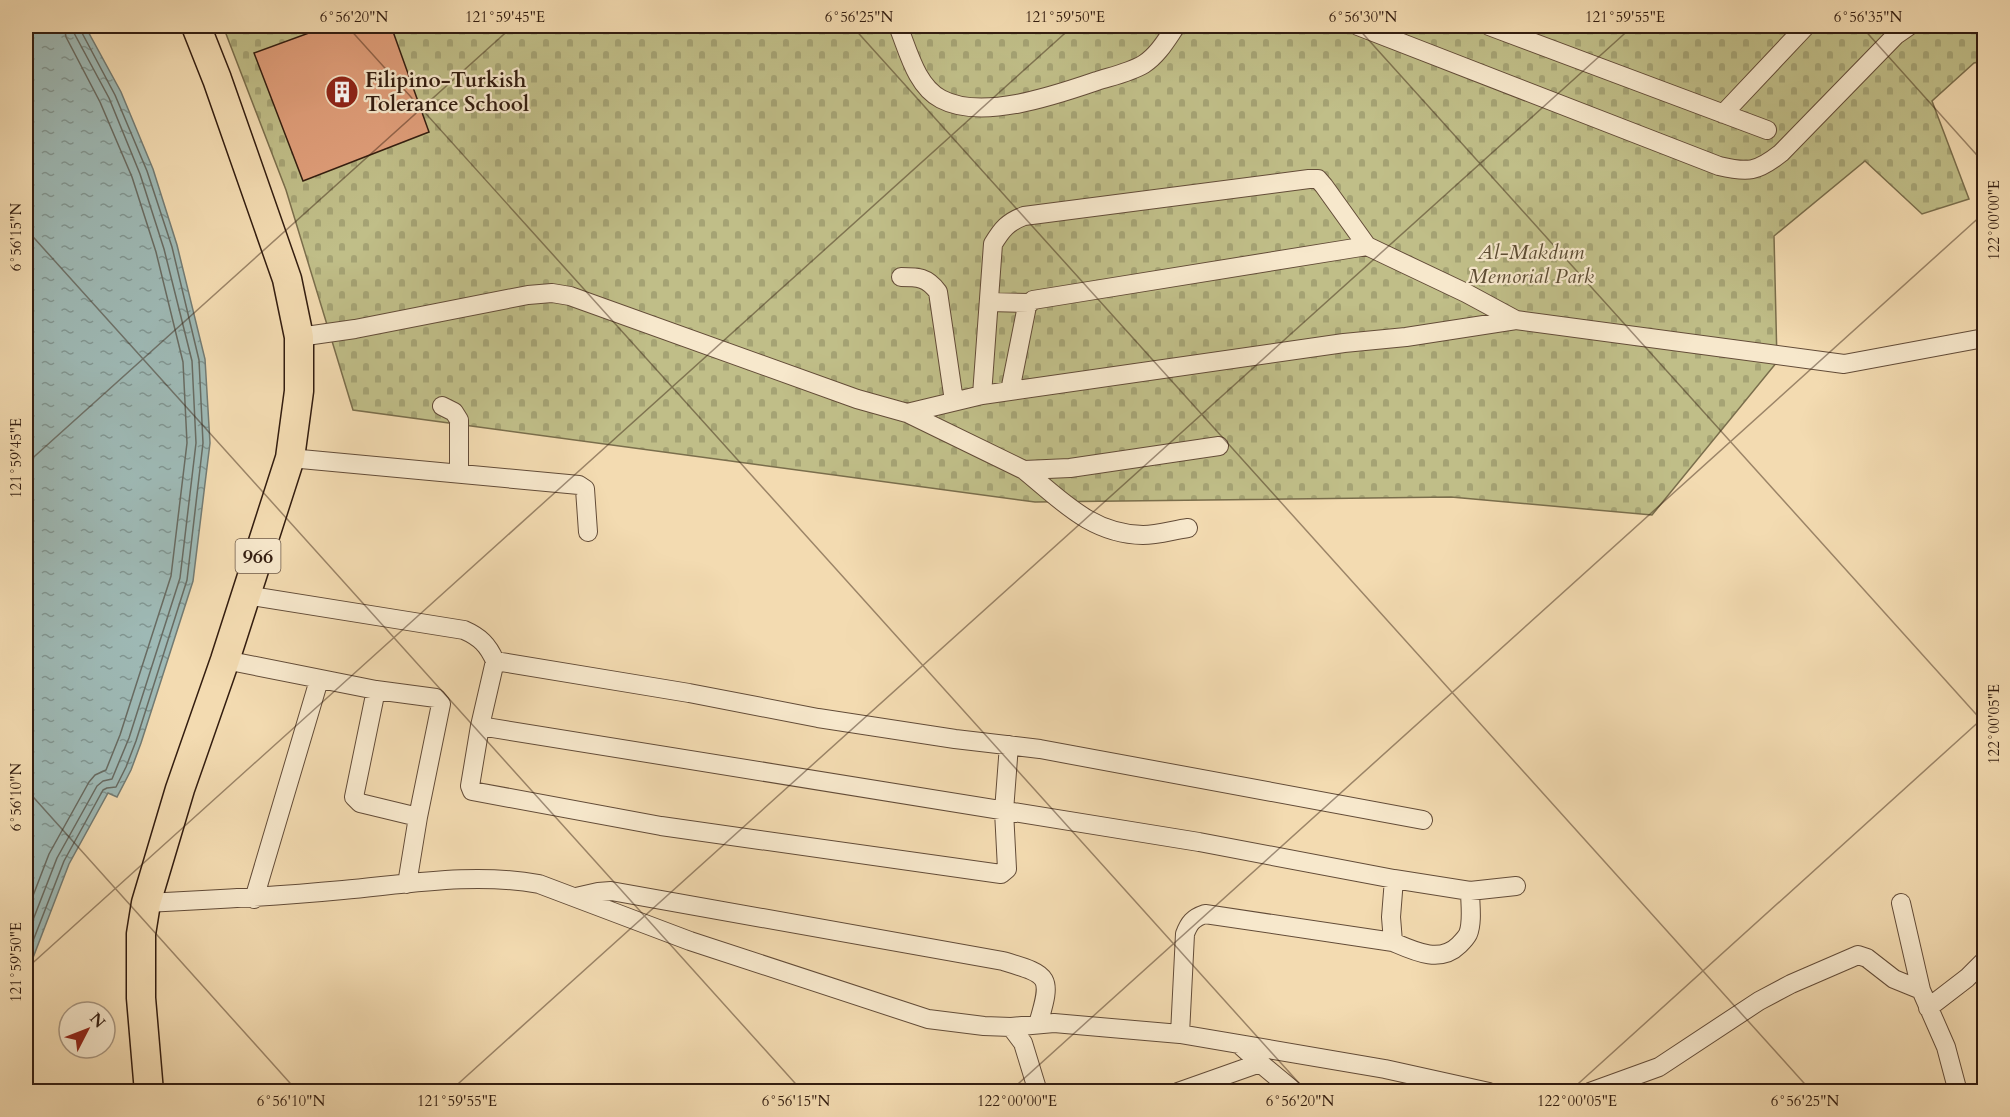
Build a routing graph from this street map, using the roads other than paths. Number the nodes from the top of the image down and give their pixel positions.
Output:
1 (196, 26) edge
2 (898, 26) edge
3 (1176, 26) edge
4 (1358, 26) edge
5 (1489, 26) edge
6 (1806, 26) edge
7 (1897, 29) edge
8 (1723, 114) junction
9 (1767, 130) dead end
10 (1366, 246) junction
11 (901, 277) dead end
12 (989, 302) junction
13 (1029, 303) junction
14 (1516, 320) junction
15 (299, 337) junction
16 (1984, 338) edge
17 (1010, 391) junction
18 (982, 394) junction
19 (954, 401) junction
20 (442, 406) dead end
21 (908, 413) junction
22 (1219, 446) dead end
23 (290, 458) junction
24 (1024, 470) junction
25 (459, 473) junction
26 (1188, 528) dead end
27 (588, 532) dead end
28 (246, 595) junction
29 (225, 660) junction
30 (495, 661) junction
31 (319, 680) junction
32 (376, 690) junction
33 (480, 726) junction
34 (1009, 745) junction
35 (1004, 811) junction
36 (418, 817) junction
37 (1423, 820) dead end
38 (1395, 879) junction
39 (407, 884) junction
40 (1516, 886) dead end
41 (1470, 891) junction
42 (576, 897) junction
43 (254, 898) junction
44 (146, 903) junction
45 (1901, 903) dead end
46 (1393, 942) junction
47 (1984, 961) edge
48 (1920, 990) junction
49 (1928, 1008) junction
50 (1038, 1023) junction
51 (1011, 1027) junction
52 (1180, 1034) junction
53 (1239, 1044) junction
54 (1260, 1063) junction
55 (149, 1092) edge
56 (1038, 1092) edge
57 (1178, 1092) edge
58 (1295, 1092) edge
59 (1489, 1092) edge
60 (1590, 1092) edge
61 (1959, 1092) edge

1 - 15 main road, 966
2 - 3 street
4 - 7 street
5 - 8 street
6 - 8 street
8 - 9 street
10 - 12 street
10 - 13 street
10 - 14 street
11 - 19 street
12 - 13 street
12 - 18 street
13 - 17 street
14 - 16 street
14 - 17 street
15 - 21 street
15 - 23 main road, 966
17 - 18 street
18 - 19 street
19 - 21 street
20 - 25 street
21 - 24 street
22 - 24 street
23 - 25 street
23 - 28 main road, 966
24 - 26 street
25 - 27 street
28 - 29 main road, 966
28 - 30 street
29 - 31 street
29 - 44 main road, 966
30 - 33 street
30 - 34 street
31 - 32 street
31 - 43 street
32 - 36 street
32 - 36 street
33 - 35 street
33 - 35 street
34 - 35 street
34 - 37 street
35 - 38 street
36 - 39 street
38 - 41 street
38 - 46 street
39 - 42 street
39 - 43 street
40 - 41 street
41 - 46 street
42 - 50 street
42 - 51 street
43 - 44 street
44 - 55 main road, 966
45 - 48 street
46 - 52 street
47 - 49 street
48 - 49 street
48 - 60 street
49 - 61 street
50 - 51 street
50 - 52 street
51 - 56 street
52 - 53 street
53 - 54 street
53 - 59 street
54 - 57 street
54 - 58 street

